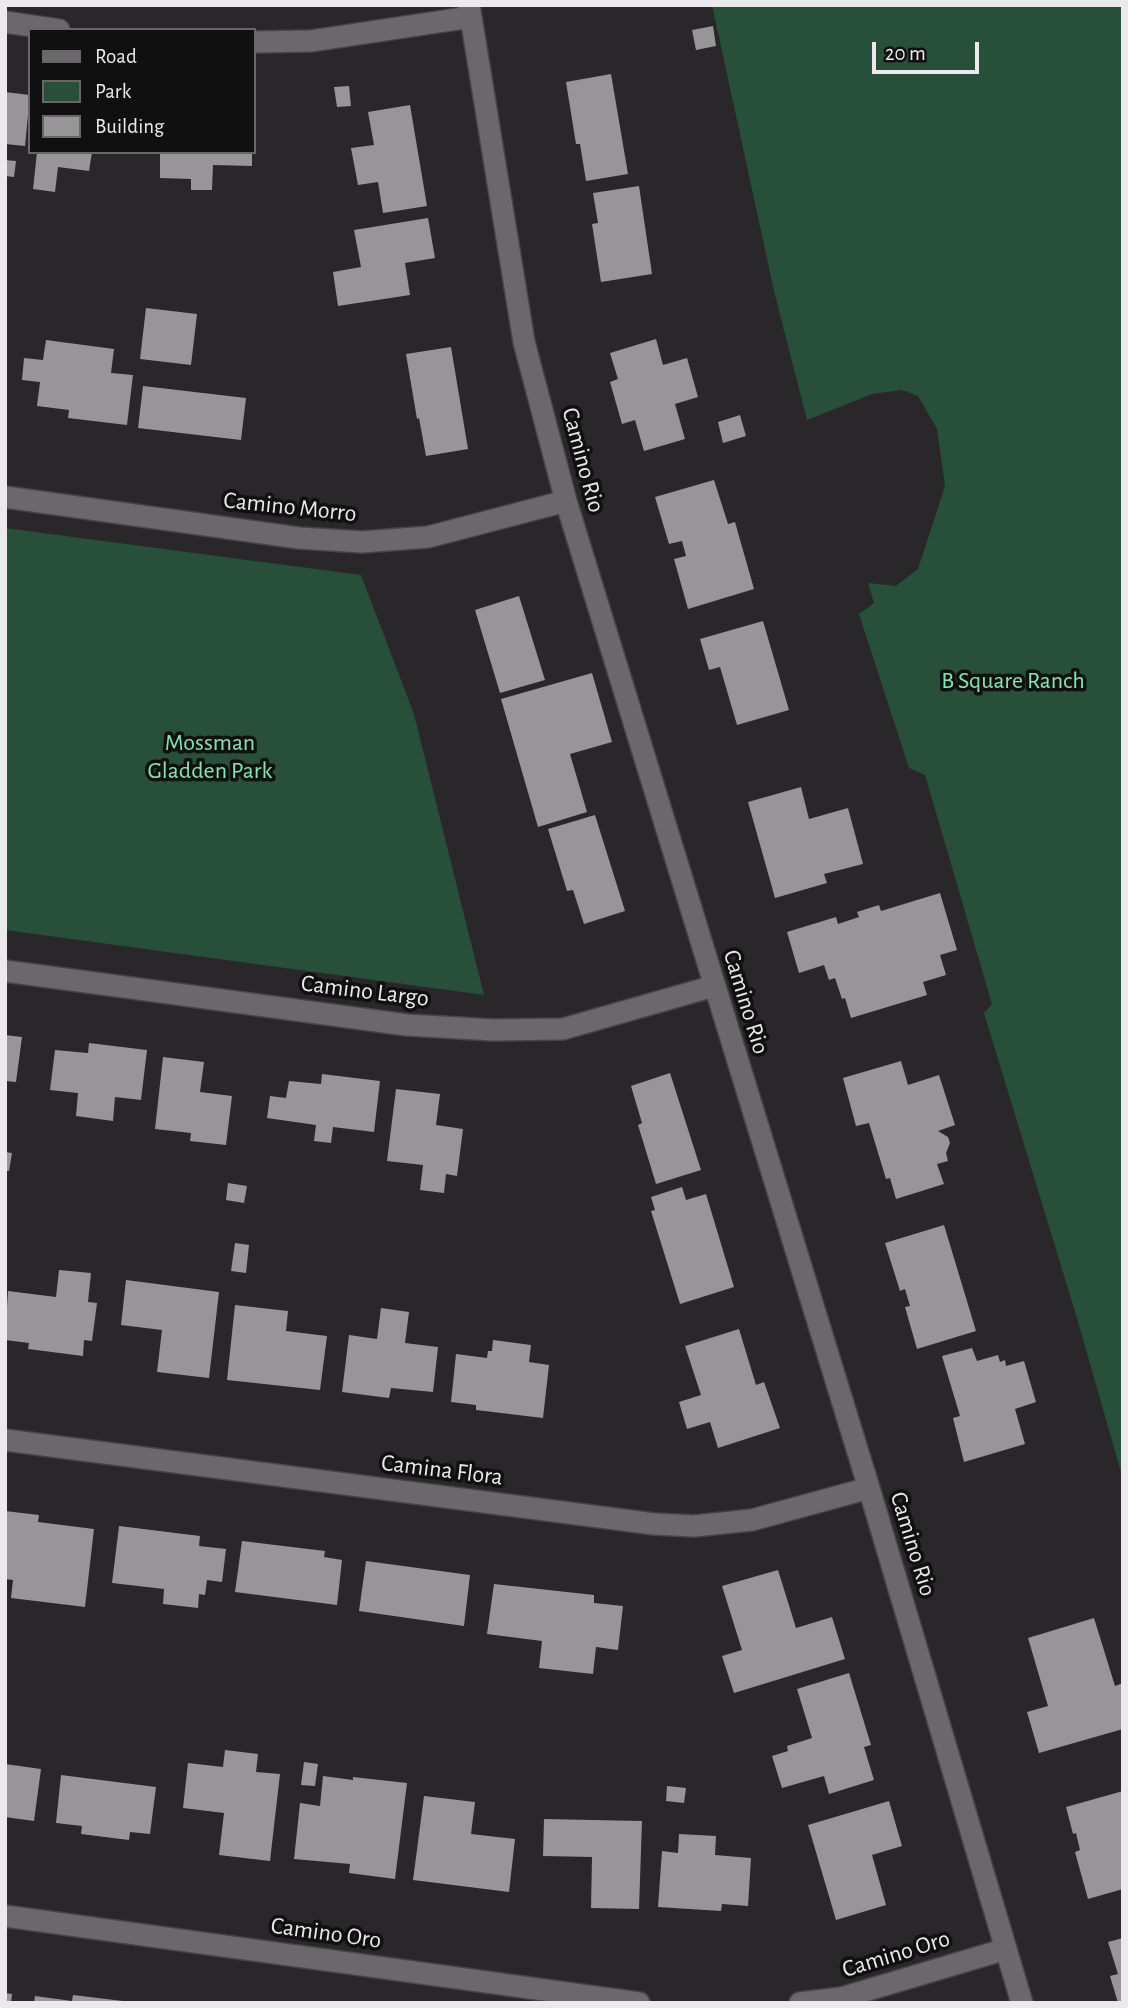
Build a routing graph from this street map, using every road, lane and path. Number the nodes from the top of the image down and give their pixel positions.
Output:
1 (470, 11) edge
2 (5, 22) edge
3 (46, 28) edge
4 (256, 42) edge
5 (5, 497) edge
6 (566, 501) junction
7 (5, 971) edge
8 (714, 986) junction
9 (5, 1440) edge
10 (869, 1488) junction
11 (5, 1916) edge
12 (1006, 1949) junction
13 (639, 2003) edge
14 (800, 2003) edge
15 (1022, 2003) edge

1 - 4 street
1 - 6 street, Camino Rio
2 - 3 street
5 - 6 street, Camino Morro
6 - 8 street, Camino Rio
7 - 8 street, Camino Largo
8 - 10 street, Camino Rio
9 - 10 street, Camina Flora
10 - 12 street, Camino Rio
11 - 13 street, Camino Oro
12 - 14 street, Camino Oro
12 - 15 street, Camino Rio

